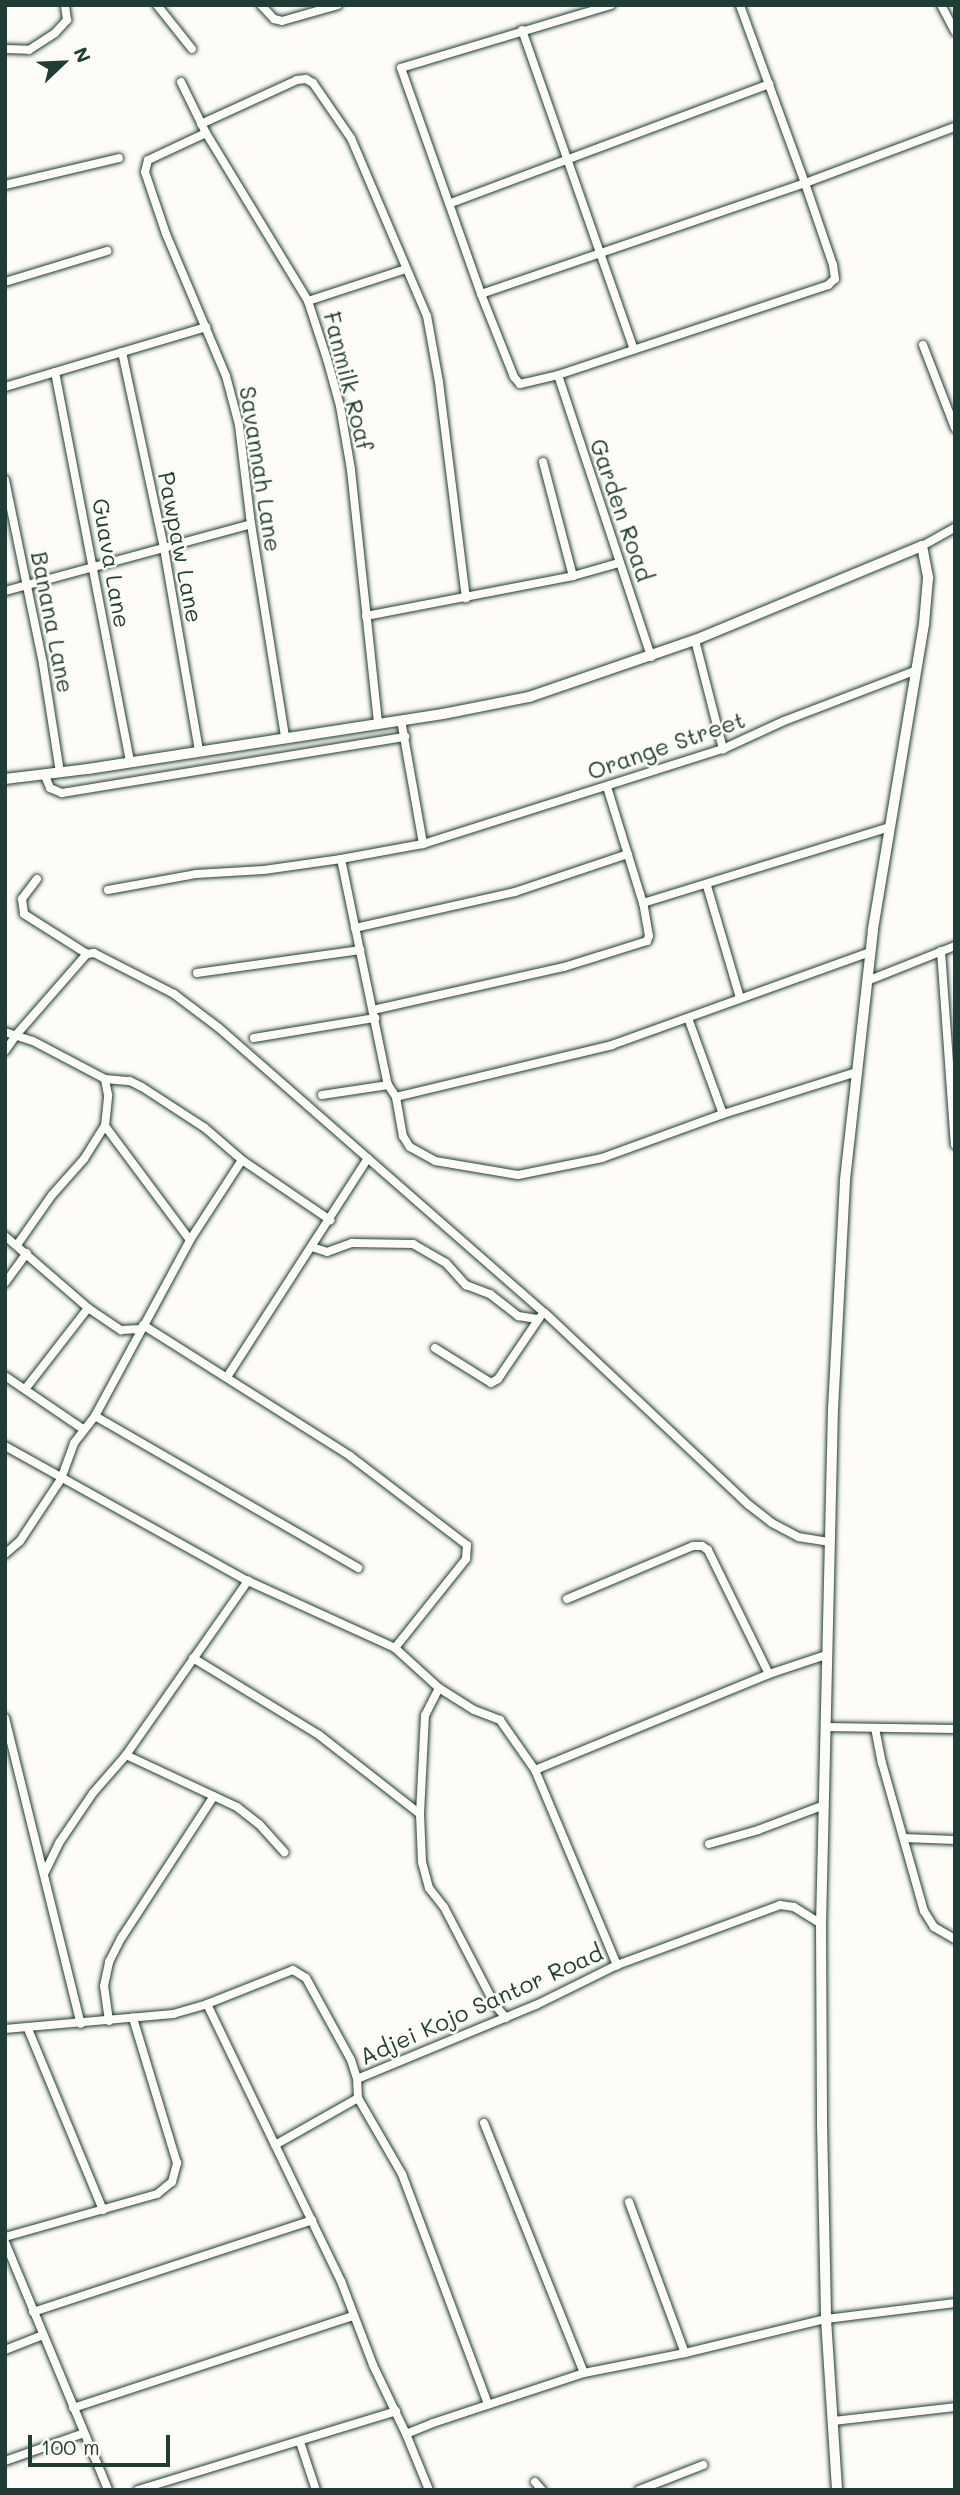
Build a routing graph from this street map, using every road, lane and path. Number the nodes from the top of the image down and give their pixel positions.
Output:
1 (65, 5) edge
2 (157, 5) edge
3 (261, 5) edge
4 (338, 5) edge
5 (611, 5) edge
6 (740, 5) edge
7 (941, 5) edge
8 (522, 30) junction
9 (955, 31) edge
10 (5, 49) edge
11 (192, 50) dead end
12 (181, 82) dead end
13 (769, 84) junction
14 (955, 127) edge
15 (204, 129) junction
16 (119, 158) dead end
17 (566, 158) junction
18 (805, 183) junction
19 (5, 185) edge
20 (451, 203) junction
21 (107, 251) dead end
22 (600, 252) junction
23 (406, 269) junction
24 (5, 282) edge
25 (481, 294) junction
26 (308, 301) junction
27 (206, 327) junction
28 (923, 345) dead end
29 (634, 349) junction
30 (122, 352) junction
31 (55, 372) junction
32 (558, 374) junction
33 (5, 387) edge
34 (955, 428) edge
35 (543, 462) dead end
36 (5, 480) edge
37 (251, 524) junction
38 (955, 528) edge
39 (922, 547) junction
40 (164, 548) junction
41 (618, 563) junction
42 (92, 568) junction
43 (573, 576) junction
44 (28, 585) junction
45 (5, 591) edge
46 (466, 598) junction
47 (366, 616) junction
48 (695, 640) junction
49 (651, 657) junction
50 (918, 670) junction
51 (401, 720) junction
52 (378, 723) junction
53 (285, 737) junction
54 (405, 737) junction
55 (199, 750) junction
56 (723, 750) junction
57 (130, 762) junction
58 (60, 773) junction
59 (45, 776) junction
60 (5, 779) edge
61 (607, 787) junction
62 (890, 827) junction
63 (423, 844) junction
64 (628, 854) junction
65 (341, 859) junction
66 (37, 879) dead end
67 (707, 886) junction
68 (108, 890) dead end
69 (643, 903) junction
70 (355, 928) junction
71 (955, 946) edge
72 (360, 950) junction
73 (941, 951) junction
74 (870, 952) junction
75 (87, 954) junction
76 (197, 973) dead end
77 (867, 981) junction
78 (740, 998) junction
79 (955, 999) edge
80 (945, 1000) junction
81 (374, 1014) junction
82 (688, 1018) junction
83 (5, 1032) edge
84 (16, 1035) junction
85 (254, 1038) dead end
86 (5, 1051) edge
87 (857, 1072) junction
88 (105, 1079) junction
89 (388, 1085) junction
90 (322, 1095) dead end
91 (396, 1097) junction
92 (723, 1114) junction
93 (105, 1126) junction
94 (955, 1143) edge
95 (368, 1158) junction
96 (242, 1160) junction
97 (330, 1220) junction
98 (5, 1236) edge
99 (190, 1240) junction
100 (18, 1245) junction
101 (312, 1247) junction
102 (27, 1253) junction
103 (5, 1283) edge
104 (88, 1308) junction
105 (545, 1313) junction
106 (537, 1319) junction
107 (142, 1327) junction
108 (435, 1348) dead end
109 (5, 1376) edge
110 (228, 1377) junction
111 (26, 1388) junction
112 (95, 1416) junction
113 (83, 1429) junction
114 (5, 1446) edge
115 (61, 1479) junction
116 (829, 1542) junction
117 (5, 1554) edge
118 (358, 1568) dead end
119 (248, 1581) junction
120 (567, 1599) dead end
121 (395, 1648) junction
122 (826, 1655) junction
123 (193, 1658) junction
124 (769, 1674) junction
125 (439, 1688) junction
126 (5, 1718) edge
127 (825, 1727) junction
128 (875, 1728) junction
129 (955, 1729) edge
130 (126, 1755) junction
131 (535, 1770) junction
132 (214, 1796) junction
133 (824, 1805) junction
134 (420, 1814) junction
135 (904, 1838) junction
136 (955, 1840) edge
137 (709, 1844) dead end
138 (284, 1852) dead end
139 (45, 1871) junction
140 (821, 1924) junction
141 (955, 1939) edge
142 (617, 1965) junction
143 (208, 2004) junction
144 (133, 2018) junction
145 (506, 2018) junction
146 (109, 2021) junction
147 (81, 2024) junction
148 (5, 2029) edge
149 (28, 2029) junction
150 (357, 2080) junction
151 (358, 2098) junction
152 (484, 2123) dead end
153 (275, 2146) junction
154 (629, 2202) dead end
155 (103, 2210) junction
156 (312, 2220) junction
157 (5, 2239) edge
158 (955, 2303) edge
159 (33, 2312) junction
160 (354, 2316) junction
161 (826, 2319) junction
162 (43, 2335) junction
163 (5, 2350) edge
164 (685, 2353) junction
165 (584, 2372) junction
166 (488, 2404) junction
167 (955, 2407) edge
168 (73, 2408) junction
169 (396, 2411) junction
170 (833, 2421) junction
171 (84, 2433) junction
172 (405, 2434) junction
173 (300, 2442) junction
174 (5, 2461) edge
175 (703, 2465) dead end
176 (535, 2482) dead end
177 (108, 2490) edge
178 (138, 2490) edge
179 (316, 2490) edge
180 (429, 2490) edge
181 (542, 2490) edge
182 (639, 2490) edge
183 (837, 2490) edge

1 - 10 street
2 - 11 street
3 - 4 street
5 - 8 street
6 - 13 street
7 - 9 street
8 - 17 street
8 - 20 street
12 - 15 street, Fanmilk Roaf
13 - 17 street
13 - 18 street
14 - 18 street
15 - 23 street
15 - 26 street, Fanmilk Roaf
15 - 27 street, Savannah Lane
16 - 19 street
17 - 20 street
17 - 22 street
18 - 22 street
18 - 29 street
20 - 25 street
21 - 24 street
22 - 25 street
22 - 29 street
23 - 26 street
23 - 46 street
25 - 32 street
26 - 47 street, Fanmilk Roaf
27 - 30 street
27 - 37 street, Savannah Lane
28 - 34 street
29 - 32 street
30 - 31 street
30 - 40 street, Pawpaw Lane
31 - 33 street
31 - 42 street, Guava Lane
32 - 41 street, Garden Road
35 - 43 street
36 - 44 street, Banana Lane
37 - 40 street
37 - 53 street, Savannah Lane
38 - 39 street
39 - 48 street
39 - 50 street
40 - 42 street
40 - 55 street, Pawpaw Lane
41 - 43 street
41 - 49 street, Garden Road
42 - 44 street
42 - 57 street, Guava Lane
43 - 46 street
44 - 45 street
44 - 58 street, Banana Lane
46 - 47 street
47 - 52 street, Fanmilk Roaf
48 - 49 street
48 - 56 street
49 - 51 street
50 - 56 street, Orange Street
50 - 62 street
51 - 52 street
51 - 54 street
52 - 53 street
53 - 55 street
54 - 59 street
54 - 63 street
55 - 57 street
56 - 61 street, Orange Street
57 - 58 street
58 - 59 street
59 - 60 street
61 - 63 street, Orange Street
61 - 64 street
62 - 67 street
62 - 74 street
63 - 65 street, Orange Street
64 - 69 street
64 - 70 street
65 - 68 street, Orange Street
65 - 70 street
66 - 75 street
67 - 69 street
67 - 78 street
69 - 81 street
70 - 72 street
71 - 73 street
72 - 76 street
72 - 81 street
73 - 77 street
73 - 80 street
74 - 77 street
74 - 78 street
75 - 84 street
75 - 95 street
77 - 87 street
78 - 82 street
79 - 80 street
80 - 94 street
81 - 85 street
81 - 89 street
82 - 91 street
82 - 92 street
83 - 84 street
84 - 86 street
84 - 88 street
87 - 92 street
87 - 116 street
88 - 93 street
88 - 96 street
89 - 90 street
89 - 91 street
91 - 92 street
93 - 99 street
93 - 100 street
95 - 97 street
95 - 105 street
96 - 97 street
96 - 99 street
97 - 101 street
98 - 100 street
99 - 107 street
100 - 102 street
101 - 106 street
101 - 110 street
102 - 103 street
102 - 104 street
104 - 107 street
104 - 111 street
105 - 106 street
105 - 116 street
106 - 108 street
107 - 110 street
107 - 112 street
109 - 111 street
110 - 121 street
111 - 113 street
112 - 113 street
112 - 118 street
113 - 115 street
114 - 115 street
115 - 117 street
115 - 119 street
116 - 122 street
119 - 121 street
119 - 123 street
120 - 124 street
121 - 125 street
122 - 124 street
122 - 127 street
123 - 130 street
123 - 134 street
124 - 131 street
125 - 131 street
125 - 134 street
126 - 139 street
127 - 128 street
127 - 133 street
128 - 129 street
128 - 135 street
130 - 132 street
130 - 139 street
131 - 142 street
132 - 138 street
132 - 146 street
133 - 137 street
133 - 140 street
134 - 145 street
135 - 136 street
135 - 141 street
139 - 147 street
140 - 142 street, Adjei Kojo Santor Road
140 - 161 street
142 - 145 street, Adjei Kojo Santor Road
143 - 144 street, Adjei Kojo Santor Road
143 - 150 street, Adjei Kojo Santor Road
143 - 153 street
144 - 146 street, Adjei Kojo Santor Road
144 - 155 street
145 - 150 street, Adjei Kojo Santor Road
146 - 147 street, Adjei Kojo Santor Road
147 - 149 street, Adjei Kojo Santor Road
148 - 149 street, Adjei Kojo Santor Road
149 - 155 street
150 - 151 street
151 - 153 street
151 - 166 street
152 - 165 street
153 - 156 street
154 - 164 street
155 - 157 street
156 - 159 street
156 - 160 street
157 - 159 street
158 - 161 street
159 - 162 street
160 - 168 street
160 - 169 street
161 - 164 street
161 - 170 street
162 - 163 street
162 - 168 street
164 - 165 street
165 - 166 street
166 - 172 street
167 - 170 street
168 - 171 street
169 - 172 street
169 - 173 street
170 - 183 street
171 - 174 street
171 - 177 street
172 - 180 street
173 - 178 street
173 - 179 street
175 - 182 street
176 - 181 street

